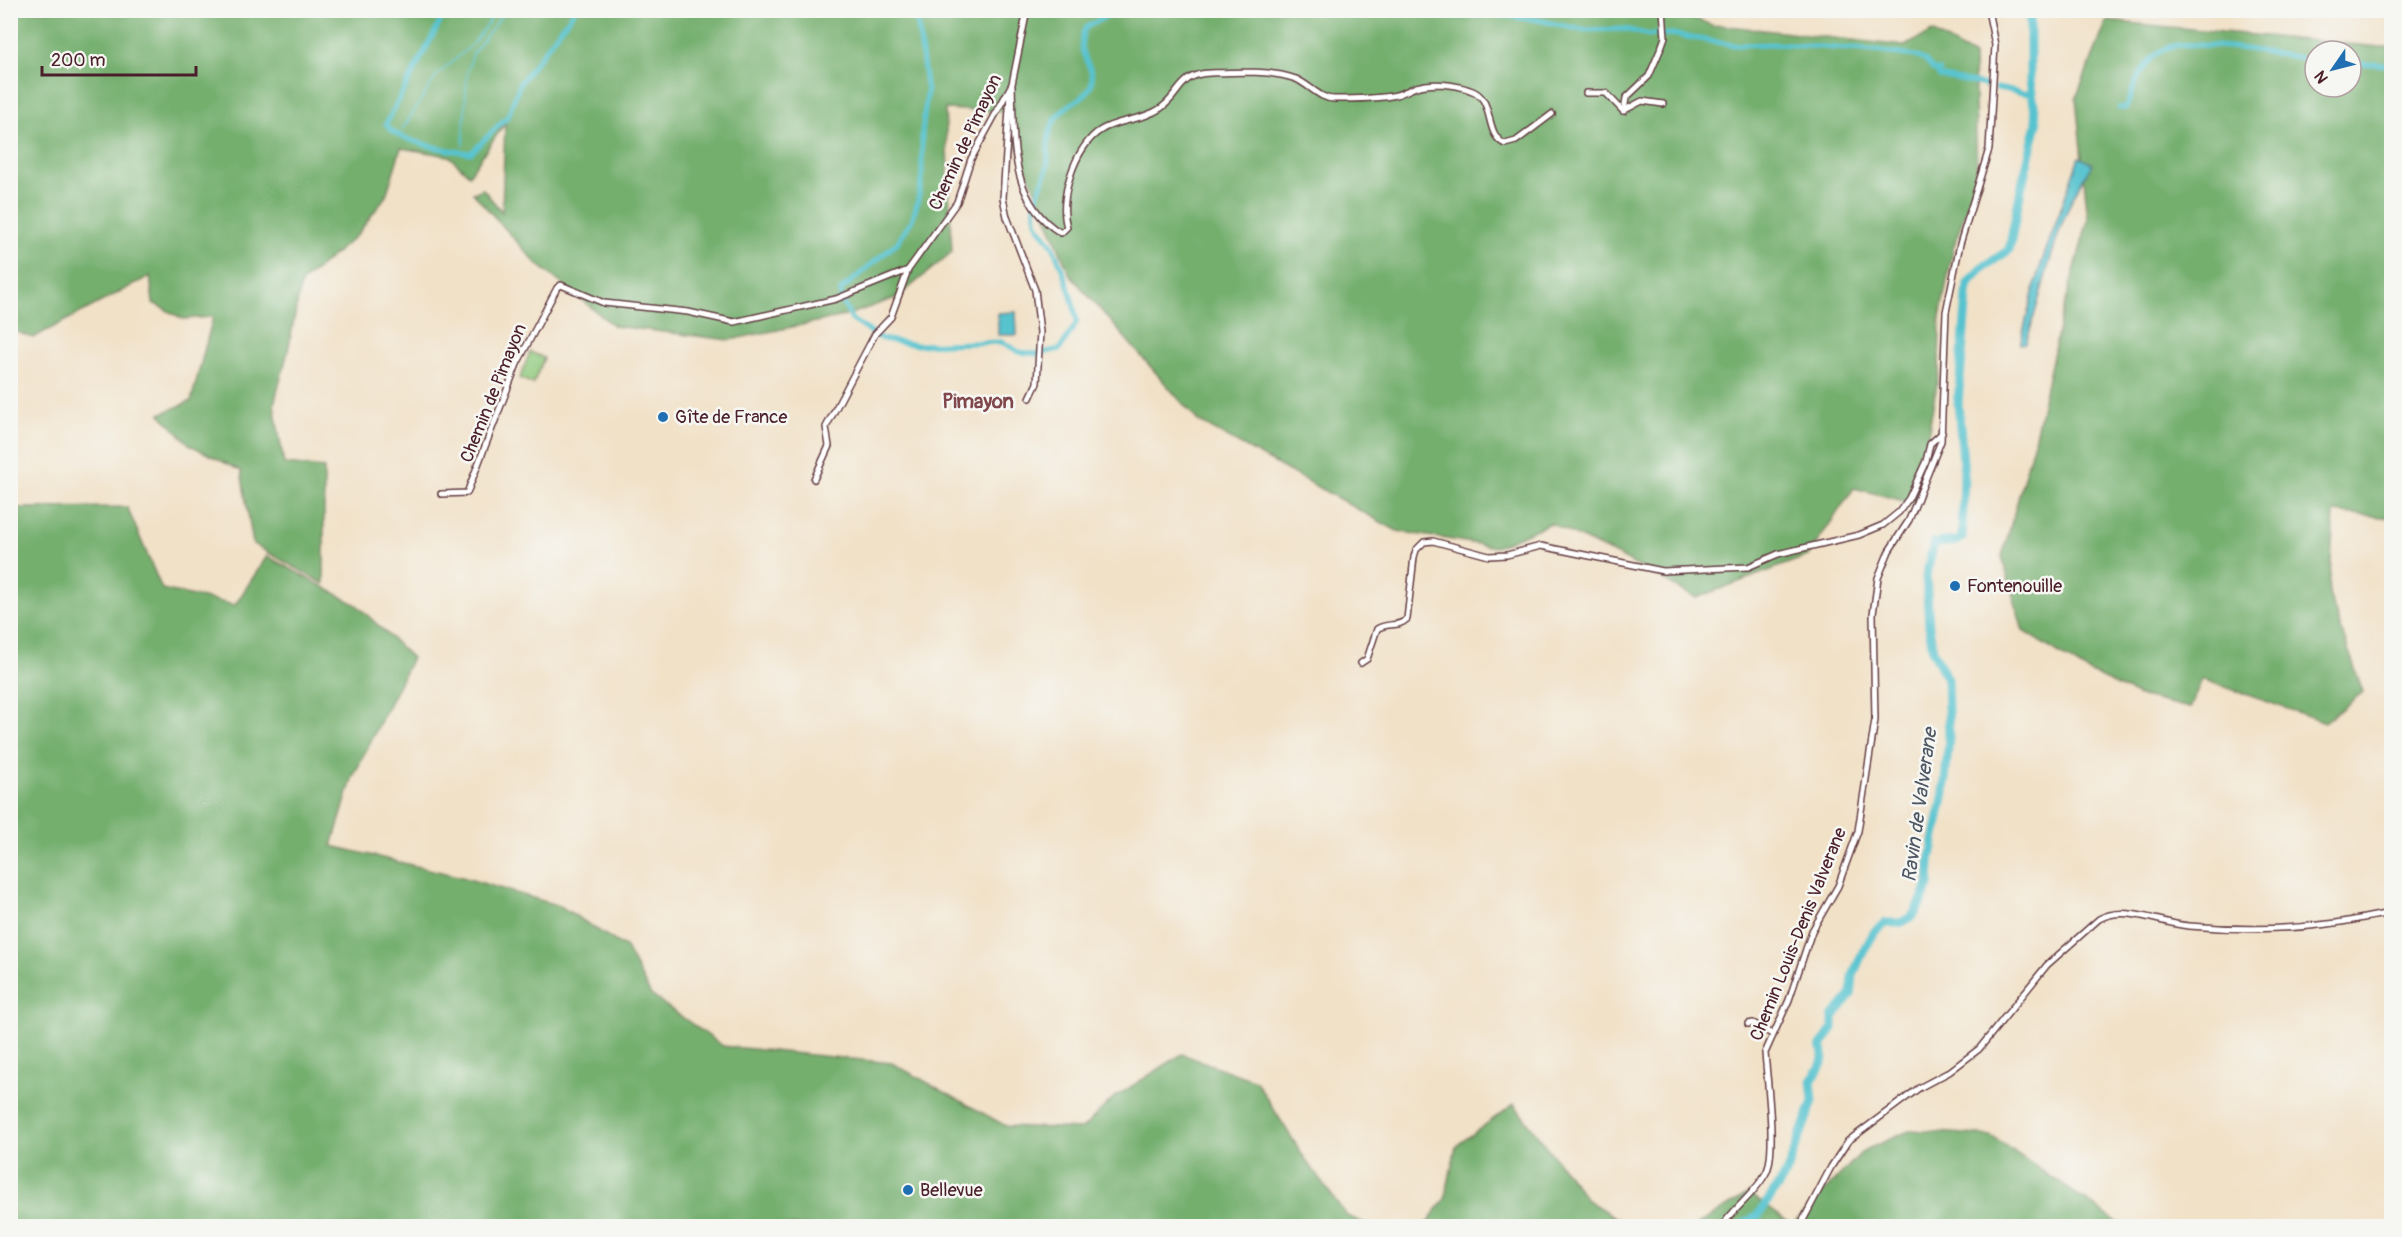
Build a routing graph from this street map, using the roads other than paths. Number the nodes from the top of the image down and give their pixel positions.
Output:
1 (1028, 10) edge
2 (1663, 10) edge
3 (1988, 10) edge
4 (1012, 84) junction
5 (1586, 93) dead end
6 (1663, 104) dead end
7 (1624, 111) junction
8 (1552, 114) dead end
9 (908, 270) junction
10 (1030, 398) dead end
11 (1942, 433) junction
12 (815, 477) dead end
13 (441, 494) dead end
14 (1361, 663) dead end
15 (2391, 913) edge
16 (1749, 1024) dead end
17 (1772, 1034) junction
18 (2391, 1225) edge
19 (1722, 1227) edge
20 (1800, 1227) edge
21 (2338, 1227) edge

1 - 4 street, Chemin de Pimayon
2 - 7 street
3 - 11 street, Chemin Louis-Denis Valverane
4 - 8 street
4 - 9 street, Chemin de Pimayon
4 - 10 street
5 - 7 street
6 - 7 street
9 - 12 street
9 - 13 street, Chemin de Pimayon
11 - 14 street
11 - 17 street, Chemin Louis-Denis Valverane
15 - 20 street
16 - 17 street
17 - 19 street, Chemin Louis-Denis Valverane
18 - 21 street

